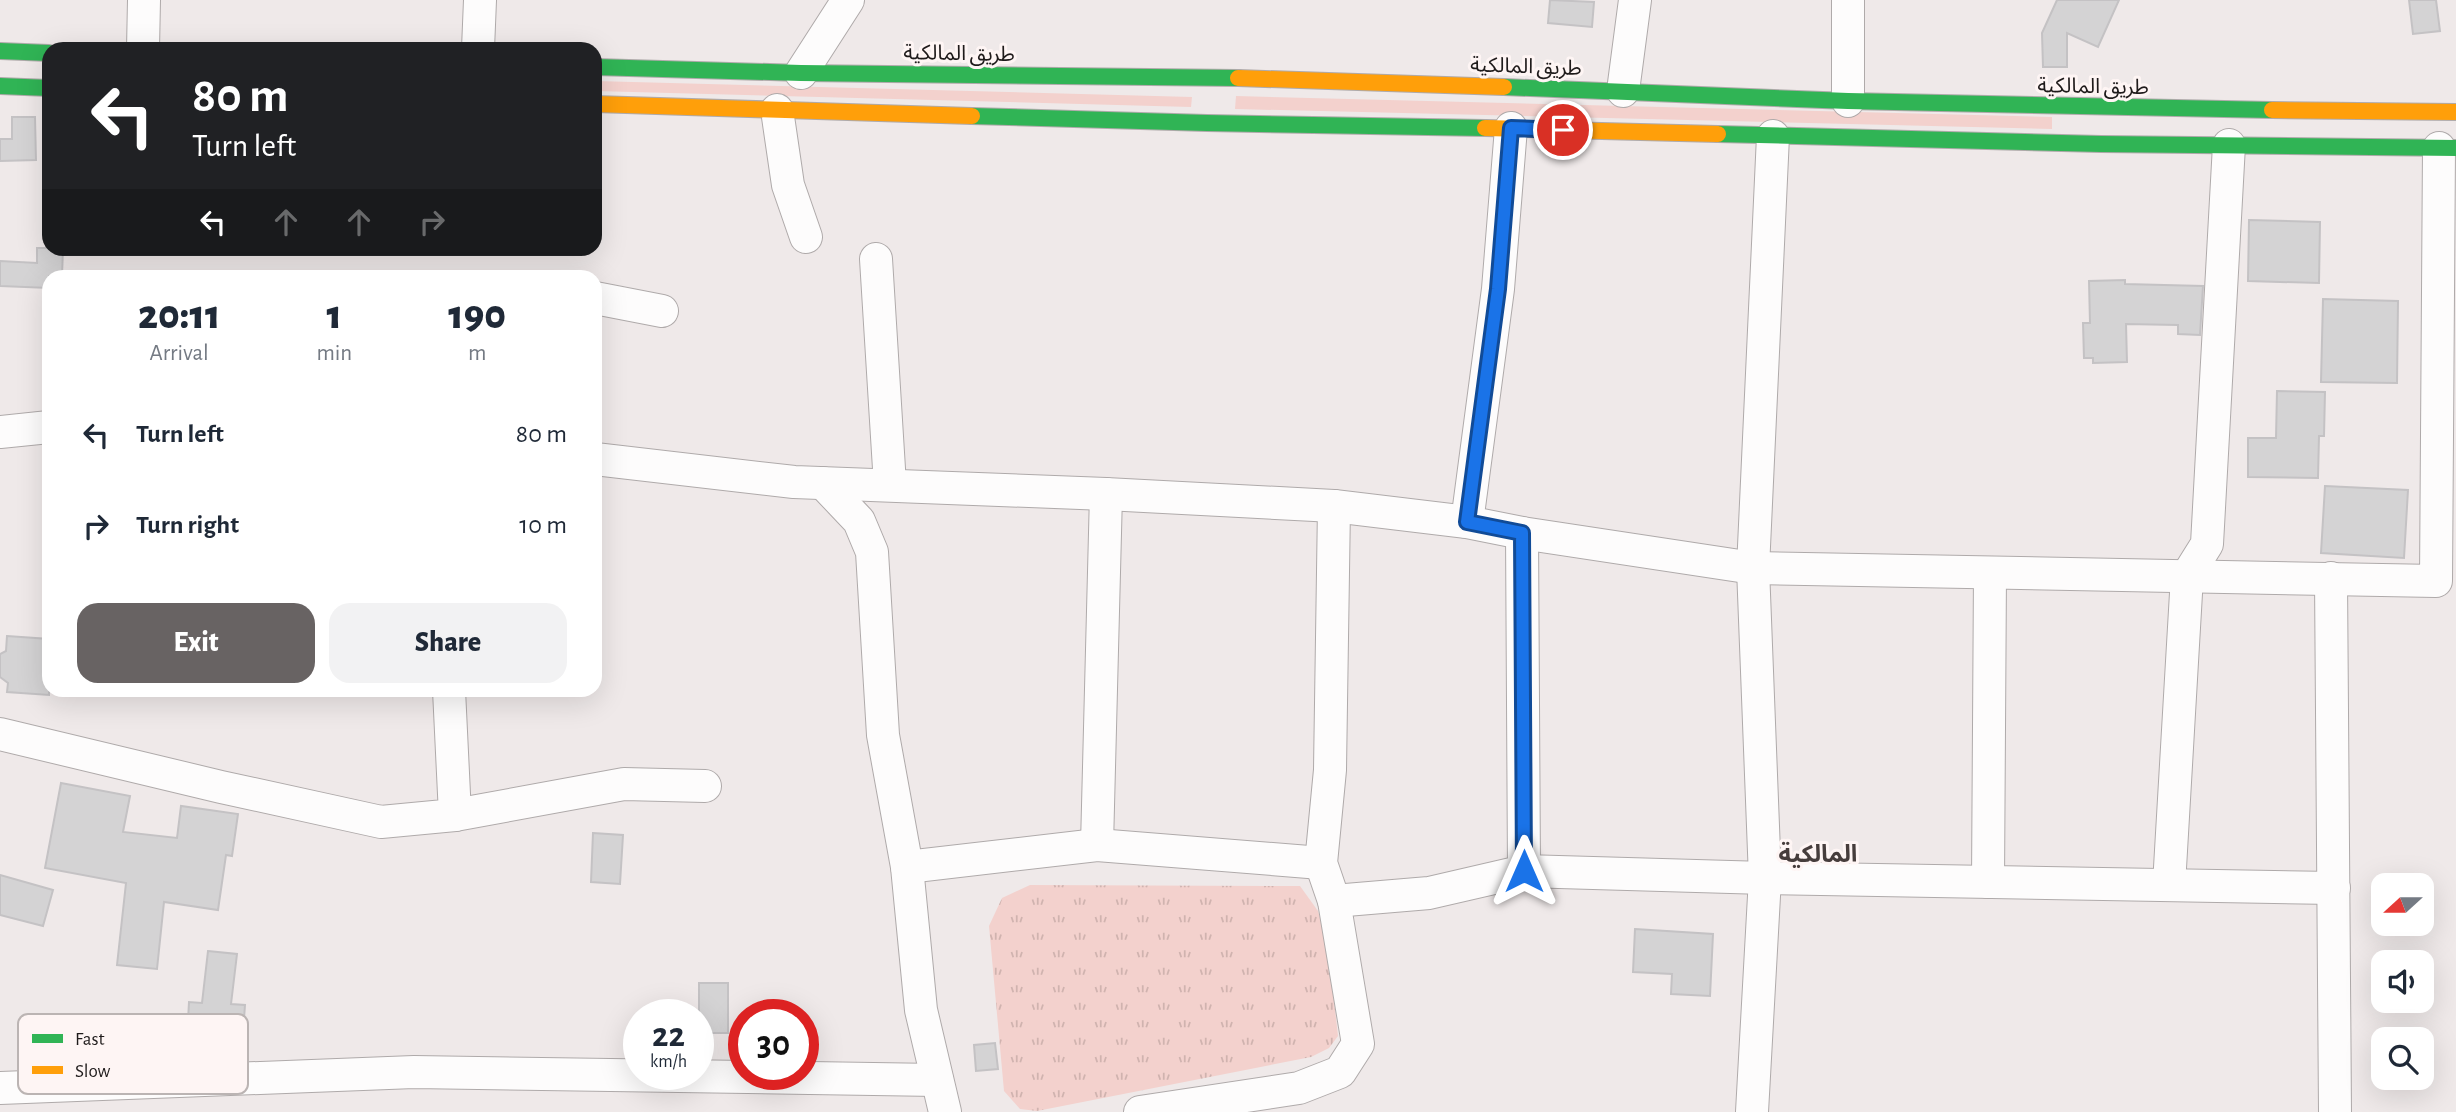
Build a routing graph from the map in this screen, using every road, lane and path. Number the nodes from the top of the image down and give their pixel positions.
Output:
1 (144, 0) edge
2 (480, 0) edge
3 (848, 0) edge
4 (1635, 0) edge
5 (1848, 0) edge
6 (143, 42) edge
7 (478, 42) edge
8 (0, 51) edge
9 (42, 53) edge
10 (602, 67) edge
11 (801, 73) junction
12 (0, 86) edge
13 (42, 88) edge
14 (1623, 91) junction
15 (1848, 101) junction
16 (602, 104) edge
17 (777, 110) junction
18 (2456, 112) edge
19 (2102, 126) junction
20 (1511, 128) junction
21 (2400, 129) junction
22 (1773, 136) junction
23 (2229, 145) junction
24 (2447, 148) edge
25 (806, 237) dead end
26 (876, 259) dead end
27 (602, 299) edge
28 (662, 311) dead end
29 (42, 428) edge
30 (0, 432) edge
31 (602, 460) edge
32 (823, 483) junction
33 (890, 485) junction
34 (1106, 494) junction
35 (1334, 506) junction
36 (1467, 522) junction
37 (1522, 533) junction
38 (1753, 568) junction
39 (1990, 573) junction
40 (2187, 576) junction
41 (2331, 578) junction
42 (449, 697) edge
43 (0, 734) edge
44 (705, 786) dead end
45 (455, 815) junction
46 (1097, 845) junction
47 (1321, 863) junction
48 (907, 867) junction
49 (1524, 871) junction
50 (1765, 878) junction
51 (1988, 882) junction
52 (2169, 885) junction
53 (2334, 888) junction
54 (1334, 901) junction
55 (248, 1078) edge
56 (937, 1080) junction
57 (18, 1087) edge
58 (0, 1088) edge
59 (945, 1112) edge
60 (1140, 1112) edge
61 (1752, 1112) edge
62 (2335, 1112) edge

1 - 6 street
2 - 7 street
3 - 11 street
4 - 14 street
5 - 15 street
8 - 9 main road
10 - 11 main road, طريق المالكية
11 - 14 main road, طريق المالكية
12 - 13 main road
14 - 15 main road, طريق المالكية
15 - 19 main road, طريق المالكية
16 - 17 main road, طريق المالكية
17 - 20 main road, طريق المالكية
17 - 25 street
18 - 21 main road, طريق المالكية
19 - 21 main road, طريق المالكية
19 - 22 main road, طريق المالكية
19 - 23 main road, طريق المالكية
20 - 22 main road, طريق المالكية
20 - 36 street
21 - 23 main road, طريق المالكية
21 - 24 main road, طريق المالكية
22 - 38 street
23 - 40 street
24 - 41 street
26 - 33 street
27 - 28 street
29 - 30 street
31 - 32 street
32 - 33 street
32 - 48 street
33 - 34 street
34 - 35 street
34 - 46 street
35 - 36 street
35 - 47 street
36 - 37 street
37 - 38 street
37 - 49 street
38 - 39 street
38 - 50 street
39 - 40 street
39 - 51 street
40 - 41 street
40 - 52 street
41 - 53 street
42 - 45 street
43 - 45 street
44 - 45 street
46 - 47 street
46 - 48 street
47 - 54 street
48 - 56 street
49 - 50 street
49 - 54 street
50 - 51 street
50 - 61 street
51 - 52 street
52 - 53 street
53 - 62 street
54 - 60 street
55 - 56 street
56 - 59 street
57 - 58 street

